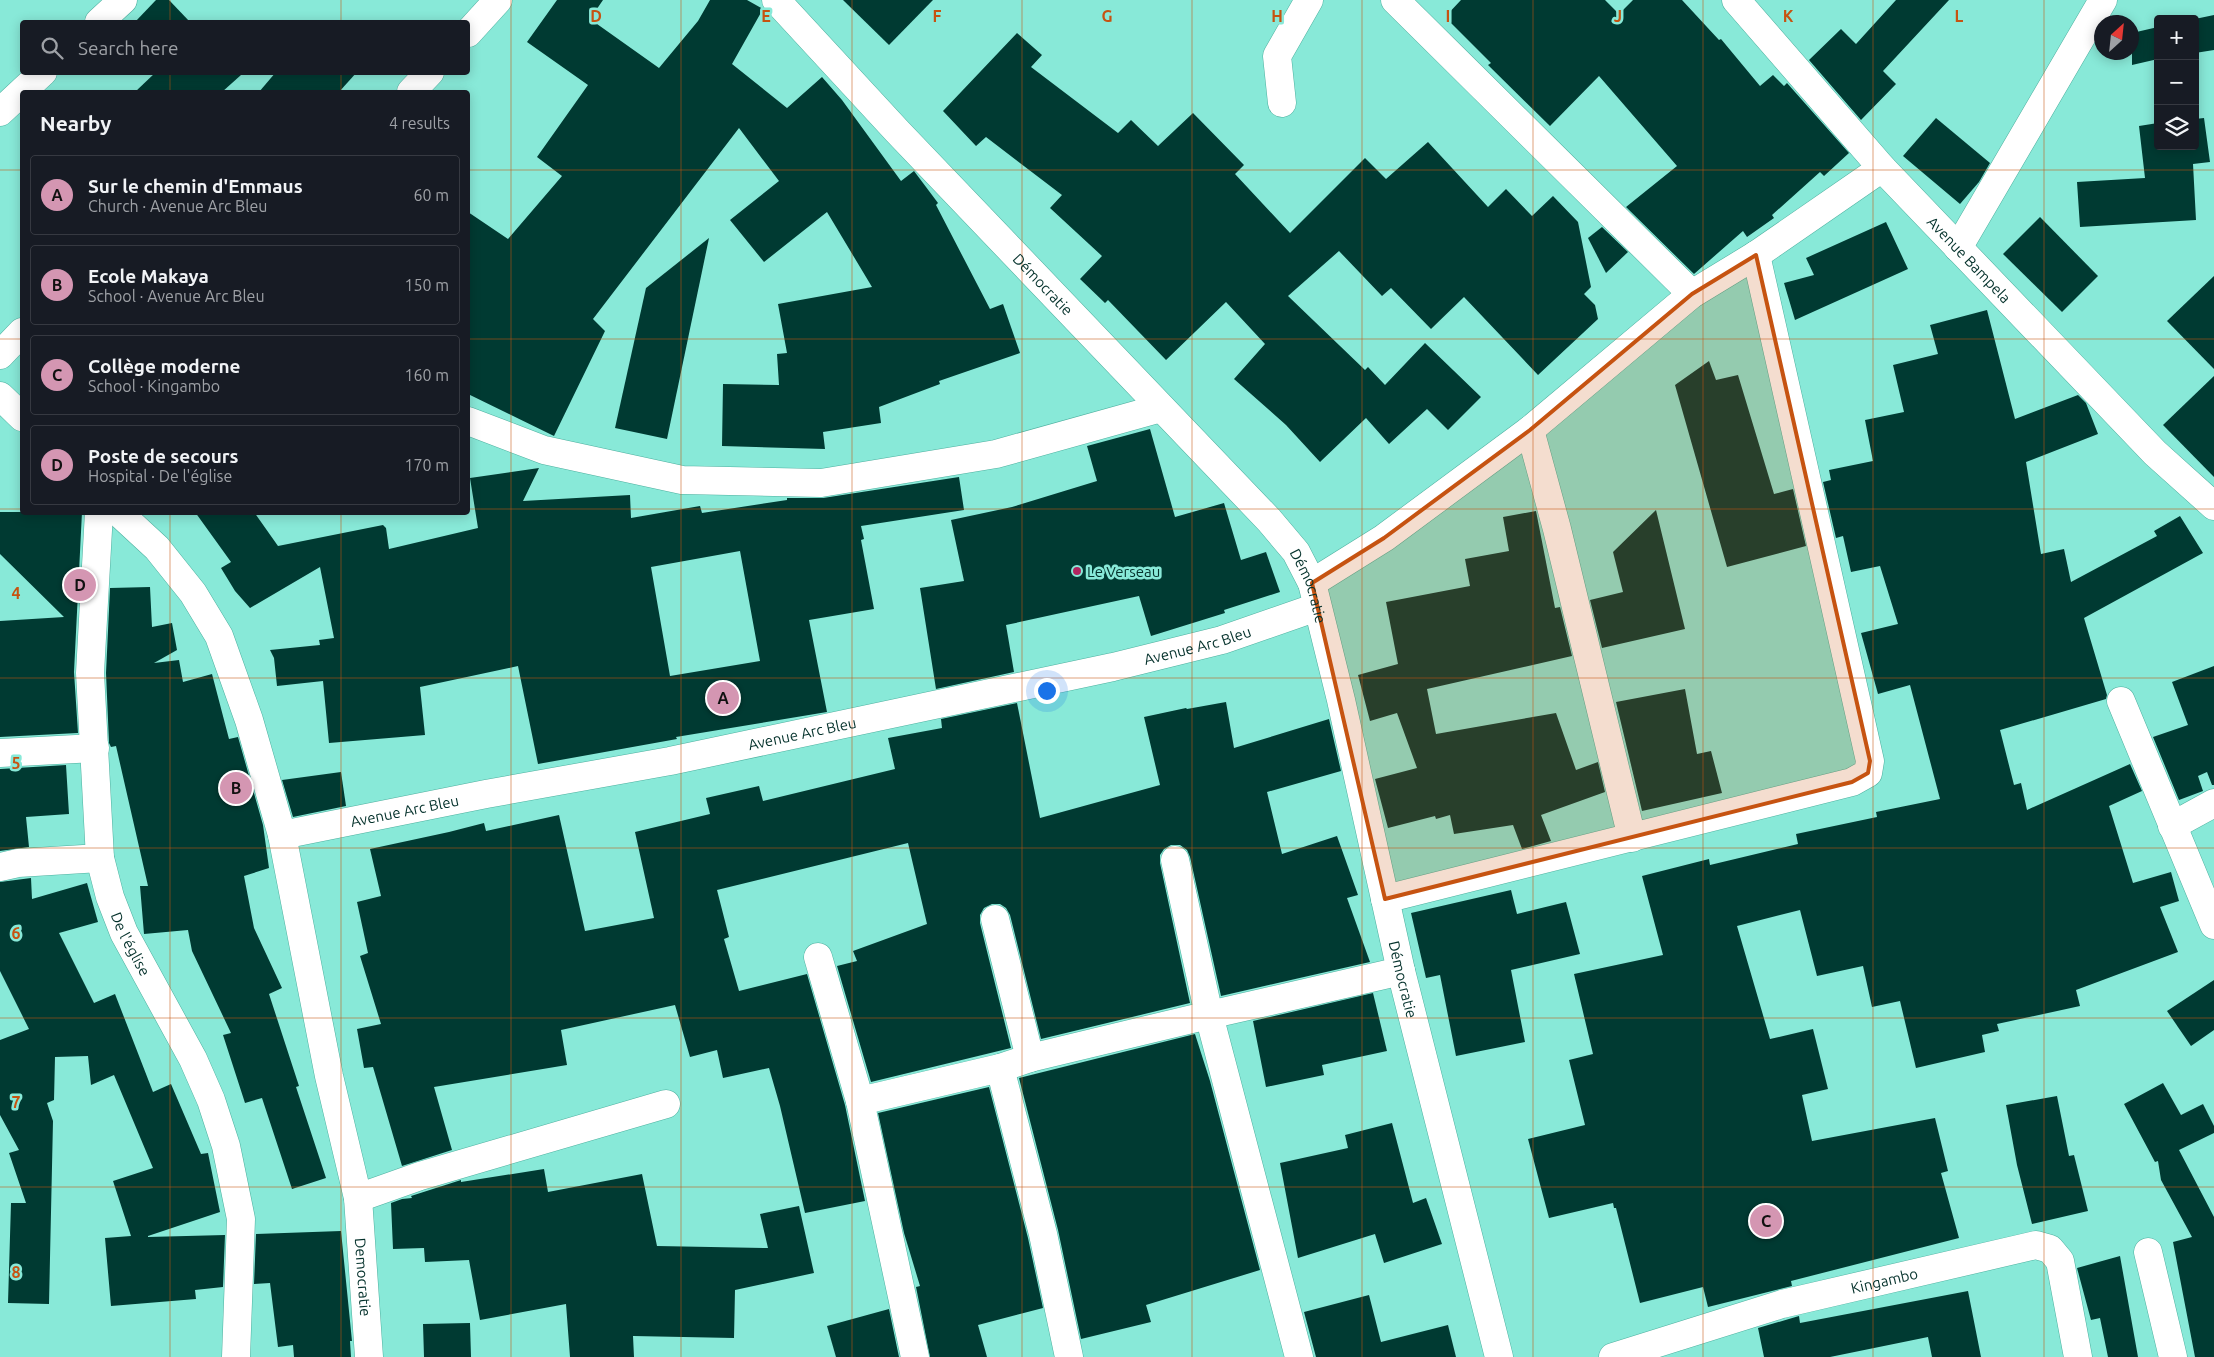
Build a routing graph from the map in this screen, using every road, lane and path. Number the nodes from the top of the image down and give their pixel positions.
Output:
1 (123, 0) edge
2 (498, 0) edge
3 (776, 0) edge
4 (1309, 0) edge
5 (1395, 0) edge
6 (1736, 0) edge
7 (2092, 4) edge
8 (101, 20) edge
9 (470, 30) edge
10 (40, 75) edge
11 (427, 75) edge
12 (24, 90) edge
13 (413, 90) edge
14 (20, 93) edge
15 (1282, 102) dead end
16 (0, 112) edge
17 (1882, 168) junction
18 (1958, 248) junction
19 (1756, 255) junction
20 (1692, 294) junction
21 (20, 334) edge
22 (0, 355) edge
23 (0, 396) edge
24 (1161, 408) junction
25 (20, 414) edge
26 (470, 422) edge
27 (1530, 430) junction
28 (2214, 506) edge
29 (99, 515) edge
30 (121, 515) edge
31 (1314, 595) junction
32 (2121, 700) dead end
33 (95, 748) junction
34 (0, 753) edge
35 (2214, 803) edge
36 (2172, 826) junction
37 (282, 835) junction
38 (1632, 838) junction
39 (100, 858) junction
40 (1175, 860) dead end
41 (0, 867) edge
42 (1385, 899) junction
43 (995, 919) dead end
44 (2214, 925) edge
45 (818, 957) dead end
46 (1401, 971) junction
47 (1209, 1015) junction
48 (1030, 1058) junction
49 (1000, 1068) junction
50 (860, 1101) junction
51 (666, 1104) dead end
52 (358, 1198) junction
53 (2148, 1252) dead end
54 (236, 1357) edge
55 (369, 1357) edge
56 (915, 1357) edge
57 (1069, 1357) edge
58 (1299, 1357) edge
59 (1499, 1357) edge
60 (1614, 1357) edge
61 (2078, 1357) edge
62 (2173, 1357) edge

1 - 8 street
2 - 9 street
3 - 24 street, Démocratie
4 - 15 street
5 - 20 street
6 - 17 street, Avenue Bampela
7 - 18 street
10 - 12 street
11 - 13 street
14 - 16 street
17 - 18 street, Avenue Bampela
17 - 19 street, Avenue Arc Bleu
18 - 28 street, Avenue Bampela
19 - 20 street, Avenue Arc Bleu
19 - 38 street
20 - 27 street, Avenue Arc Bleu
21 - 22 street
23 - 25 street
24 - 26 street
24 - 31 street, Démocratie
27 - 31 street, Avenue Arc Bleu
27 - 38 street
29 - 33 street, De l'église
30 - 37 street, Democratie
31 - 37 street, Avenue Arc Bleu
31 - 42 street, Démocratie
32 - 36 street
33 - 34 street
33 - 39 street, De l'église
35 - 36 street
36 - 44 street
37 - 52 street, Democratie
38 - 42 street
39 - 41 street
39 - 54 street, De l'église
40 - 47 street
42 - 46 street, Démocratie
43 - 48 street
45 - 50 street
46 - 47 street
46 - 59 street, Démocratie
47 - 48 street
47 - 58 street
48 - 49 street
49 - 50 street
49 - 57 street
50 - 56 street
51 - 52 street
52 - 55 street, Democratie
53 - 62 street
60 - 61 street, Kingambo

